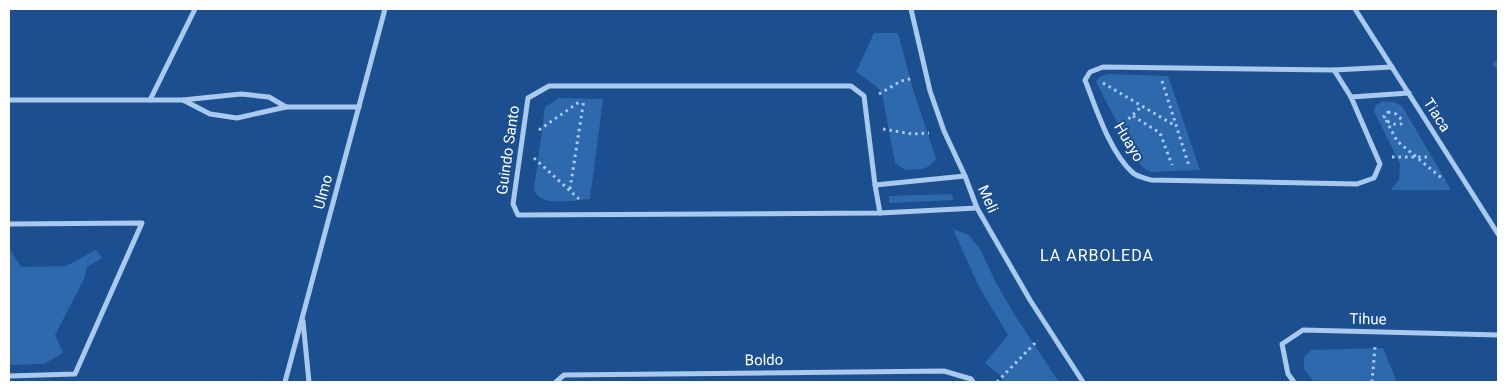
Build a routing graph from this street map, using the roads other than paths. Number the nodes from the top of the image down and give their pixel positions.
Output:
1 (195, 9) edge
2 (385, 9) edge
3 (911, 9) edge
4 (1355, 9) edge
5 (1392, 67) junction
6 (1334, 70) junction
7 (1409, 93) junction
8 (1351, 97) junction
9 (9, 100) edge
10 (150, 100) junction
11 (183, 100) junction
12 (286, 107) junction
13 (359, 107) junction
14 (965, 176) junction
15 (875, 185) junction
16 (977, 208) junction
17 (880, 213) junction
18 (9, 224) edge
19 (1498, 234) edge
20 (302, 318) junction
21 (1498, 335) edge
22 (9, 376) edge
23 (285, 382) edge
24 (308, 382) edge
25 (556, 382) edge
26 (973, 382) edge
27 (1083, 382) edge
28 (1294, 382) edge

1 - 10 street
2 - 13 street, Ulmo
3 - 14 street, Meli
4 - 5 street, Tiaca
5 - 6 street
5 - 7 street, Tiaca
6 - 8 street
6 - 8 street, Huayo
7 - 8 street
7 - 19 street, Tiaca
9 - 10 street
10 - 11 street
11 - 12 street
11 - 12 street
12 - 13 street
13 - 20 street, Ulmo
14 - 15 street
14 - 16 street, Meli
15 - 17 street
15 - 17 street, Guindo Santo
16 - 17 street, Guindo Santo
16 - 27 street, Meli
18 - 22 street
20 - 23 street, Ulmo
20 - 24 street
21 - 28 street, Tihue
25 - 26 street, Boldo

